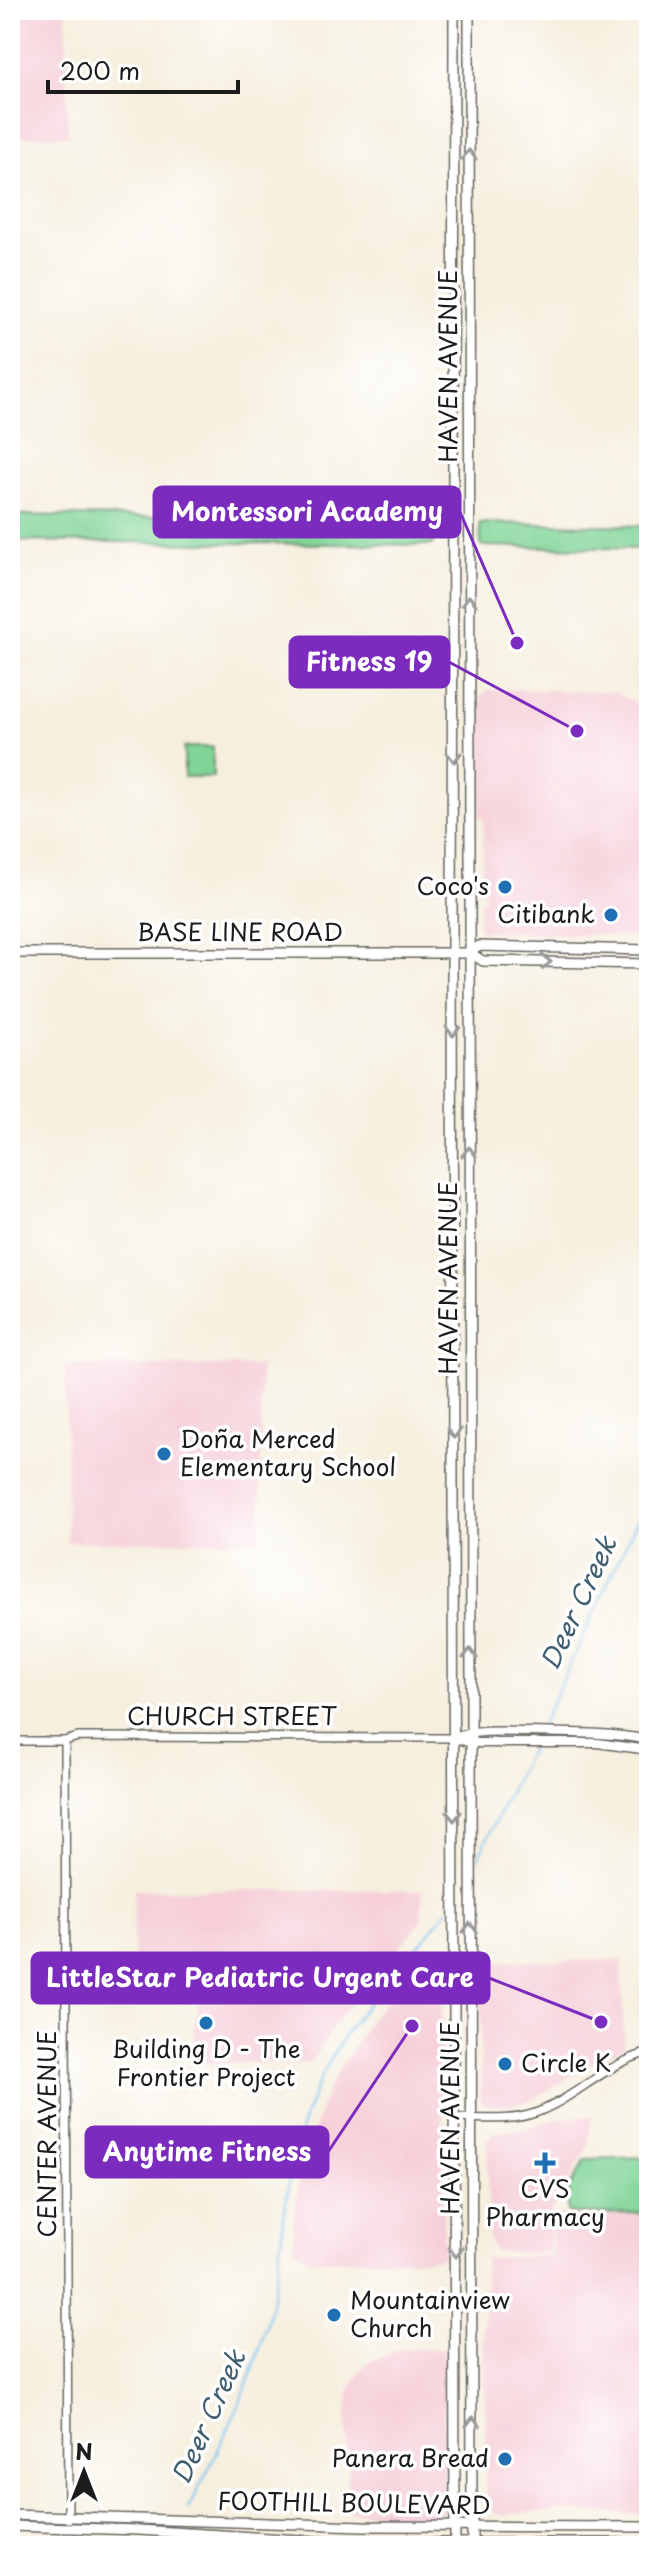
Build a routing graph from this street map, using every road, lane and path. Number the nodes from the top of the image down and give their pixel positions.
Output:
1 (454, 10) edge
2 (469, 10) edge
3 (649, 950) edge
4 (10, 953) edge
5 (452, 953) junction
6 (470, 953) junction
7 (649, 964) edge
8 (470, 1737) junction
9 (454, 1738) junction
10 (649, 1740) edge
11 (10, 1741) edge
12 (65, 1741) junction
13 (649, 1750) edge
14 (649, 2052) edge
15 (455, 2118) junction
16 (473, 2118) junction
17 (10, 2515) edge
18 (68, 2516) junction
19 (10, 2526) edge
20 (456, 2527) junction
21 (649, 2527) edge
22 (68, 2528) junction
23 (473, 2528) junction
24 (649, 2543) edge
25 (455, 2544) edge
26 (472, 2544) edge

1 -> 5 main road, HAVEN AVENUE
6 -> 2 main road, HAVEN AVENUE
3 - 6 main road, BASE LINE ROAD
4 - 5 main road, BASE LINE ROAD
5 - 6 main road, BASE LINE ROAD
5 -> 9 main road, HAVEN AVENUE
6 -> 7 main road, BASE LINE ROAD
8 -> 6 main road, HAVEN AVENUE
8 - 9 main road, CHURCH STREET
8 - 10 main road, CHURCH STREET
8 - 13 main road, CHURCH STREET
16 -> 8 main road, HAVEN AVENUE
9 - 12 street, CHURCH STREET
9 -> 15 main road, HAVEN AVENUE
11 - 12 street, CHURCH STREET
12 - 18 street, CENTER AVENUE
14 - 16 street
15 - 16 street
15 -> 20 main road, HAVEN AVENUE
23 -> 16 main road, HAVEN AVENUE
17 - 18 main road, FOOTHILL BOULEVARD
18 - 20 main road, FOOTHILL BOULEVARD
18 - 22 street, CENTER AVENUE
19 - 22 main road, FOOTHILL BOULEVARD
20 - 23 main road, FOOTHILL BOULEVARD
20 - 25 main road, HAVEN AVENUE
21 - 23 main road, FOOTHILL BOULEVARD
22 - 25 main road, FOOTHILL BOULEVARD
23 - 26 main road, HAVEN AVENUE
24 - 26 main road, FOOTHILL BOULEVARD
25 - 26 main road, FOOTHILL BOULEVARD

